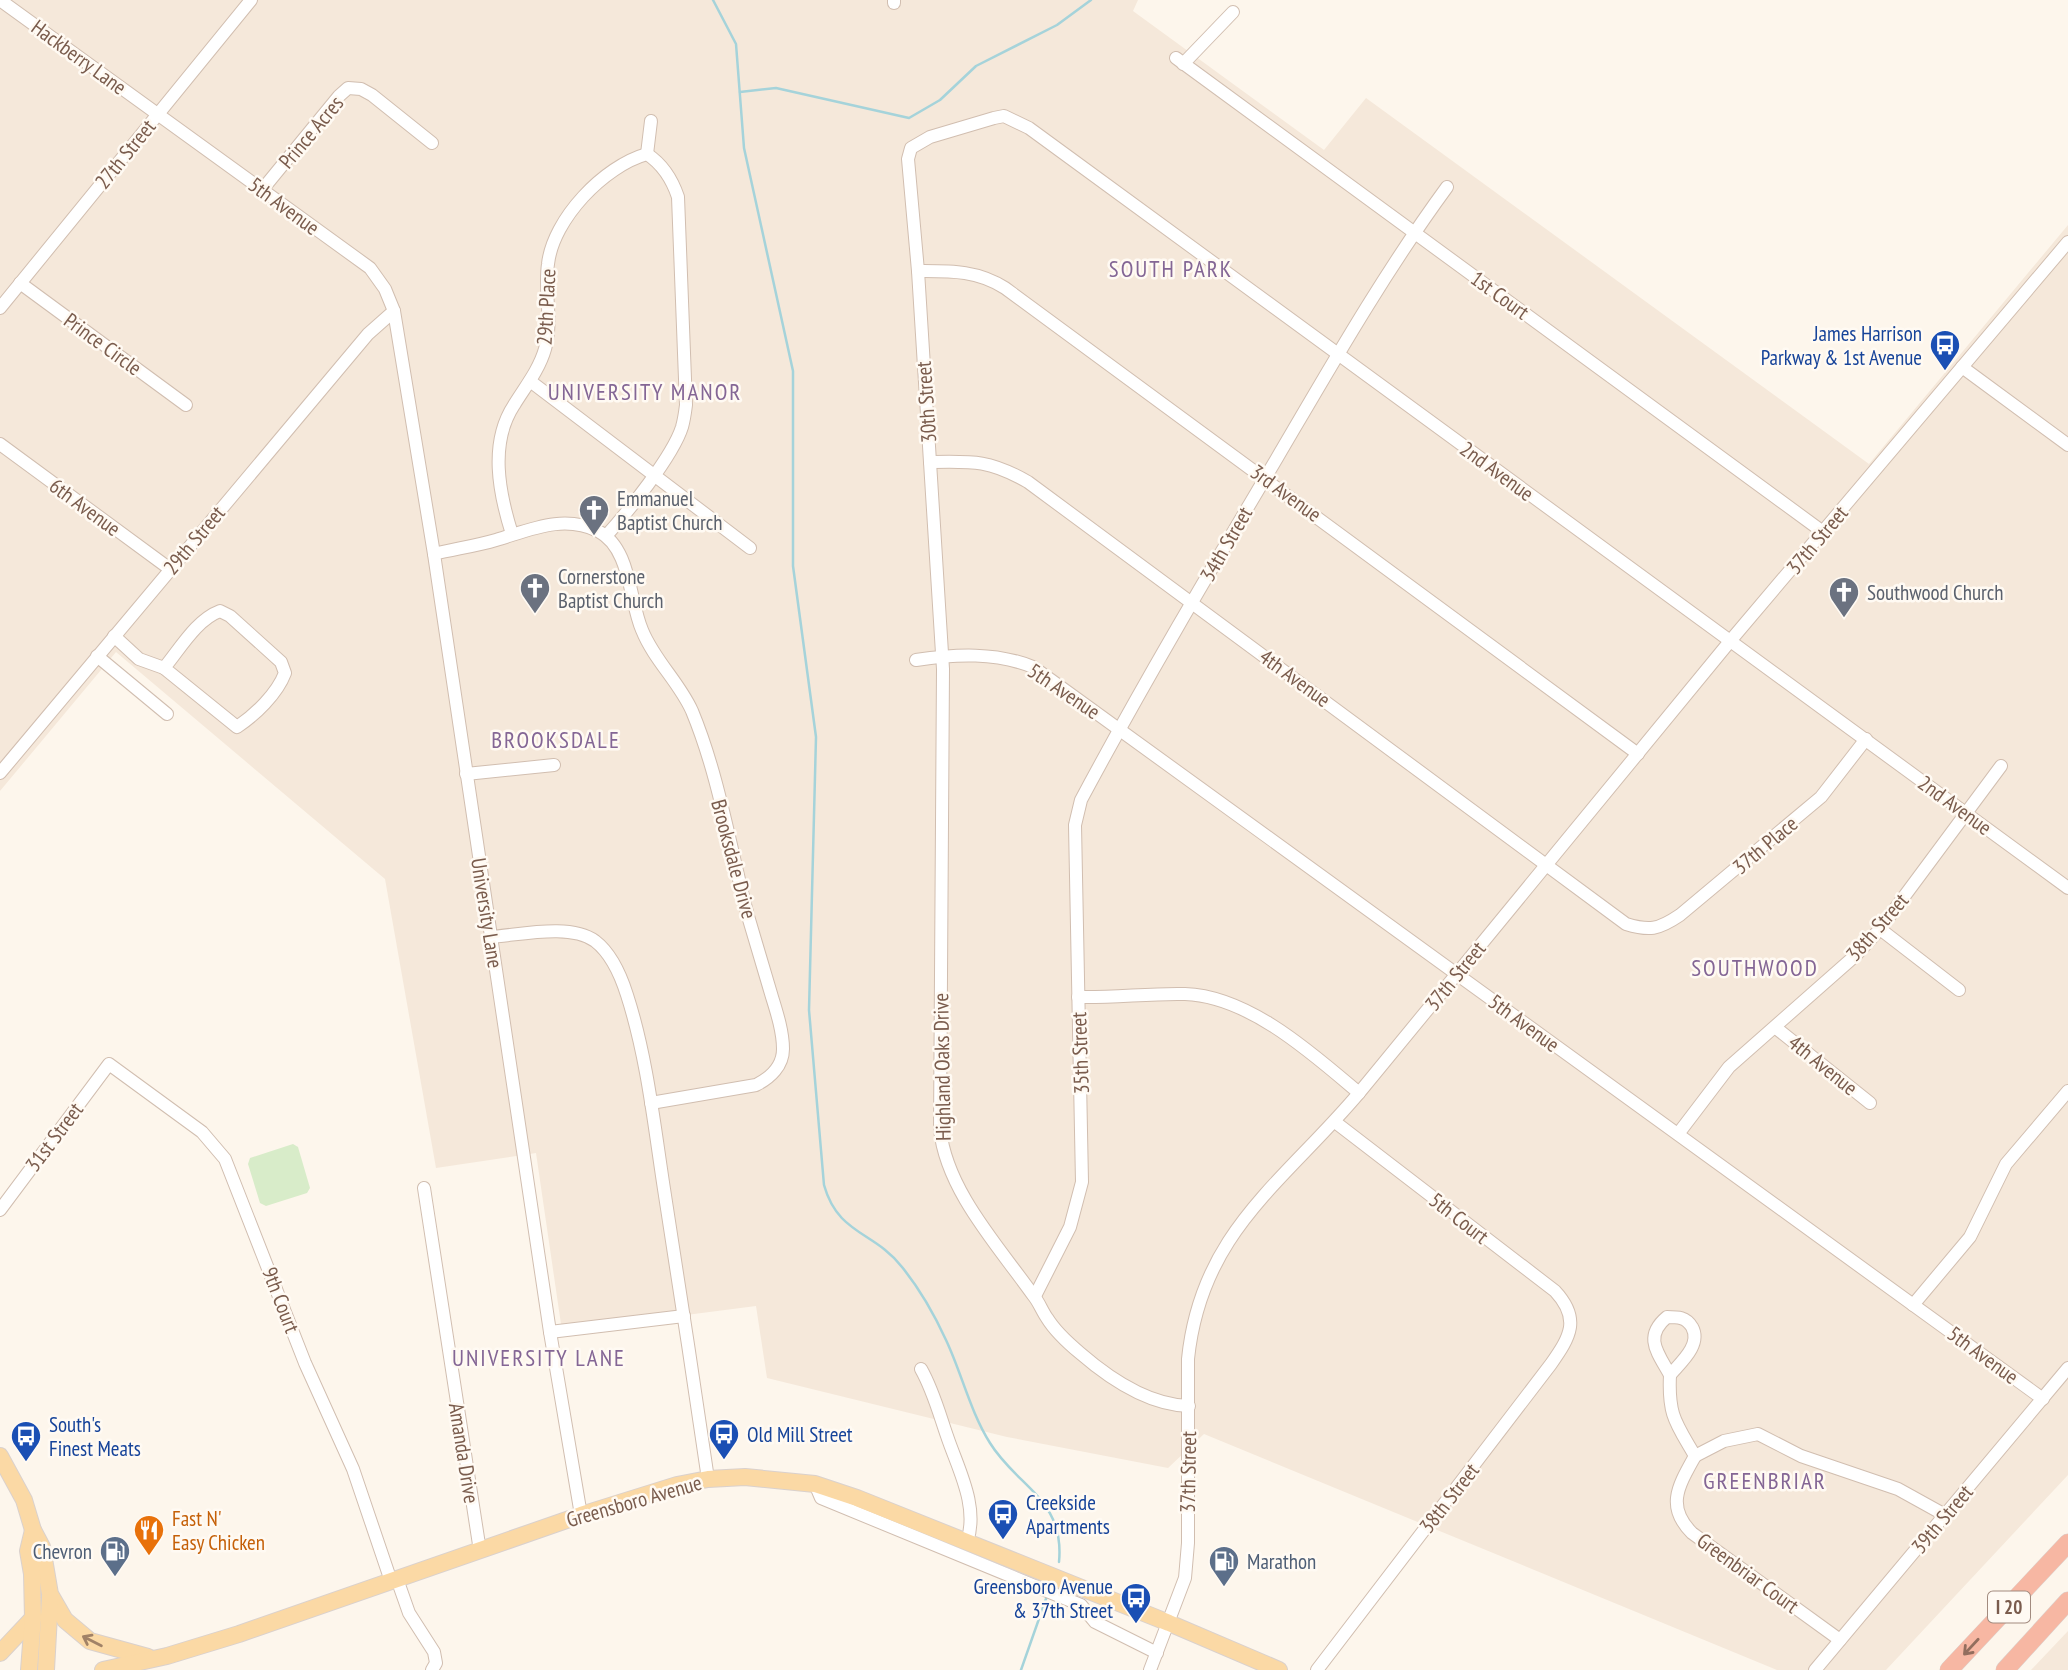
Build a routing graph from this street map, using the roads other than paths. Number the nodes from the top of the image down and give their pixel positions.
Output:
1 (0, 0) edge
2 (251, 0) edge
3 (1233, 12) dead end
4 (157, 115) junction
5 (651, 121) dead end
6 (432, 144) dead end
7 (911, 148) joint
8 (647, 154) junction
9 (1447, 187) dead end
10 (262, 190) junction
11 (1414, 232) junction
12 (2068, 242) edge
13 (2063, 258) edge
14 (918, 271) junction
15 (20, 283) junction
16 (0, 308) edge
17 (394, 311) junction
18 (1338, 355) junction
19 (1962, 367) junction
20 (530, 381) junction
21 (186, 405) dead end
22 (0, 444) edge
23 (2068, 445) edge
24 (930, 462) junction
25 (654, 474) junction
26 (1265, 478) junction
27 (1823, 532) junction
28 (512, 534) junction
29 (606, 536) junction
30 (750, 548) dead end
31 (434, 554) junction
32 (170, 569) junction
33 (1192, 603) junction
34 (114, 636) junction
35 (1731, 640) junction
36 (97, 656) junction
37 (943, 656) junction
38 (916, 660) dead end
39 (164, 668) junction
40 (167, 714) dead end
41 (1119, 730) junction
42 (1866, 739) junction
43 (1638, 754) junction
44 (554, 765) dead end
45 (2001, 766) dead end
46 (0, 773) edge
47 (466, 774) junction
48 (1081, 800) joint
49 (1966, 813) junction
50 (1546, 864) junction
51 (2068, 888) edge
52 (1880, 929) junction
53 (1646, 930) joint
54 (491, 937) junction
55 (1456, 974) junction
56 (1959, 990) dead end
57 (1078, 997) junction
58 (1776, 1027) junction
59 (108, 1064) joint
60 (2068, 1091) edge
61 (1359, 1093) junction
62 (651, 1102) junction
63 (1870, 1103) dead end
64 (1335, 1122) junction
65 (1678, 1134) junction
66 (424, 1188) dead end
67 (0, 1210) edge
68 (1035, 1296) junction
69 (1913, 1305) junction
70 (684, 1316) junction
71 (1571, 1322) joint
72 (551, 1332) junction
73 (2068, 1368) edge
74 (921, 1369) dead end
75 (1670, 1376) dead end
76 (2043, 1399) junction
77 (1189, 1406) junction
78 (0, 1456) edge
79 (1695, 1456) junction
80 (708, 1479) junction
81 (815, 1485) junction
82 (581, 1515) junction
83 (1945, 1515) junction
84 (33, 1530) junction
85 (967, 1542) junction
86 (2068, 1543) edge
87 (480, 1551) junction
88 (394, 1580) junction
89 (50, 1594) junction
90 (2068, 1601) edge
91 (33, 1618) junction
92 (1169, 1623) junction
93 (1840, 1640) junction
94 (0, 1653) edge
95 (1157, 1653) junction
96 (154, 1659) junction
97 (29, 1670) edge
98 (46, 1670) edge
99 (103, 1670) edge
100 (432, 1670) edge
101 (1150, 1670) edge
102 (1279, 1670) edge
103 (1317, 1670) edge
104 (1815, 1670) edge
105 (1949, 1670) edge
106 (2005, 1670) edge

1 - 4 street, Hackberry Lane
2 - 4 street, 27th Street
3 - 11 street, 1st Court
4 - 10 street, 5th Avenue
4 - 15 street, 27th Street
5 - 8 street
6 - 10 street, Prince Acres
7 - 14 street, 30th Street
7 - 18 street, 2nd Avenue
8 - 20 street, 29th Place
8 - 25 street
9 - 11 street, 34th Street
10 - 17 street, 5th Avenue
11 - 18 street, 34th Street
11 - 27 street, 1st Court
12 - 13 street, 37th Street
13 - 19 street, 37th Street
14 - 24 street, 30th Street
14 - 26 street, 3rd Avenue
15 - 16 street, 27th Street
15 - 21 street, Prince Circle
17 - 31 street, University Lane
17 - 32 street, 29th Street
18 - 26 street, 34th Street
18 - 35 street, 2nd Avenue
19 - 23 street
19 - 27 street, 37th Street
20 - 25 street
20 - 28 street, 29th Place
22 - 32 street, 6th Avenue
24 - 33 street, 4th Avenue
24 - 37 street, 30th Street
25 - 29 street
25 - 30 street
26 - 33 street, 34th Street
26 - 43 street, 3rd Avenue
27 - 35 street, 37th Street
28 - 29 street
28 - 31 street
29 - 62 street, Brooksdale Drive
31 - 47 street, University Lane
32 - 34 street, 29th Street
33 - 41 street, 34th Street
33 - 50 street, 4th Avenue
34 - 36 street, 29th Street
34 - 39 street
35 - 42 street, 2nd Avenue
35 - 43 street, 37th Street
36 - 40 street
36 - 46 street, 29th Street
37 - 38 street, 5th Avenue
37 - 41 street, 5th Avenue
37 - 68 street, Highland Oaks Drive
39 - 39 street
41 - 48 street, 34th Street
41 - 55 street, 5th Avenue
42 - 49 street, 2nd Avenue
42 - 53 street, 37th Place
43 - 50 street, 37th Street
44 - 47 street
45 - 49 street, 38th Street
47 - 54 street, University Lane
48 - 57 street, 35th Street
49 - 51 street, 2nd Avenue
49 - 52 street, 38th Street
50 - 53 street, 4th Avenue
50 - 55 street, 37th Street
52 - 56 street
52 - 58 street, 38th Street
54 - 62 street
54 - 72 street, University Lane
55 - 61 street, 37th Street
55 - 65 street, 5th Avenue
57 - 61 street
57 - 68 street, 35th Street
58 - 63 street, 4th Avenue
58 - 65 street, 38th Street
59 - 67 street, 31st Street
59 - 88 street, 9th Court
60 - 69 street
61 - 64 street, 37th Street
62 - 70 street
64 - 71 street, 5th Court
64 - 77 street, 37th Street
65 - 69 street, 5th Avenue
66 - 87 street, Amanda Drive
68 - 77 street, Highland Oaks Drive
69 - 76 street, 5th Avenue
70 - 72 street
70 - 80 street
71 - 103 street, 38th Street
72 - 82 street, University Lane
73 - 76 street, 39th Street
74 - 85 street
75 - 79 street
76 - 83 street, 39th Street
77 - 92 street, 37th Street
78 - 84 main road
79 - 83 street
79 - 93 street, Greenbriar Court
80 - 81 main road, Greensboro Avenue
80 - 82 main road, Greensboro Avenue
81 - 85 main road, Greensboro Avenue
81 - 95 street
82 - 87 main road, Greensboro Avenue
83 - 93 street, 39th Street
84 - 89 main road
84 - 91 main road
85 - 92 main road, Greensboro Avenue
86 -> 105 highway, I 20
87 - 88 main road, Greensboro Avenue
88 - 96 main road, Greensboro Avenue
88 - 100 street, 9th Court
96 -> 89 main road
89 - 98 main road
90 - 106 highway, I 20
91 - 94 main road
91 - 97 main road
92 - 95 street, 37th Street
92 - 102 main road, Greensboro Avenue
93 - 104 street, 39th Street
95 - 101 street, 37th Street
96 - 99 main road, Greensboro Avenue

